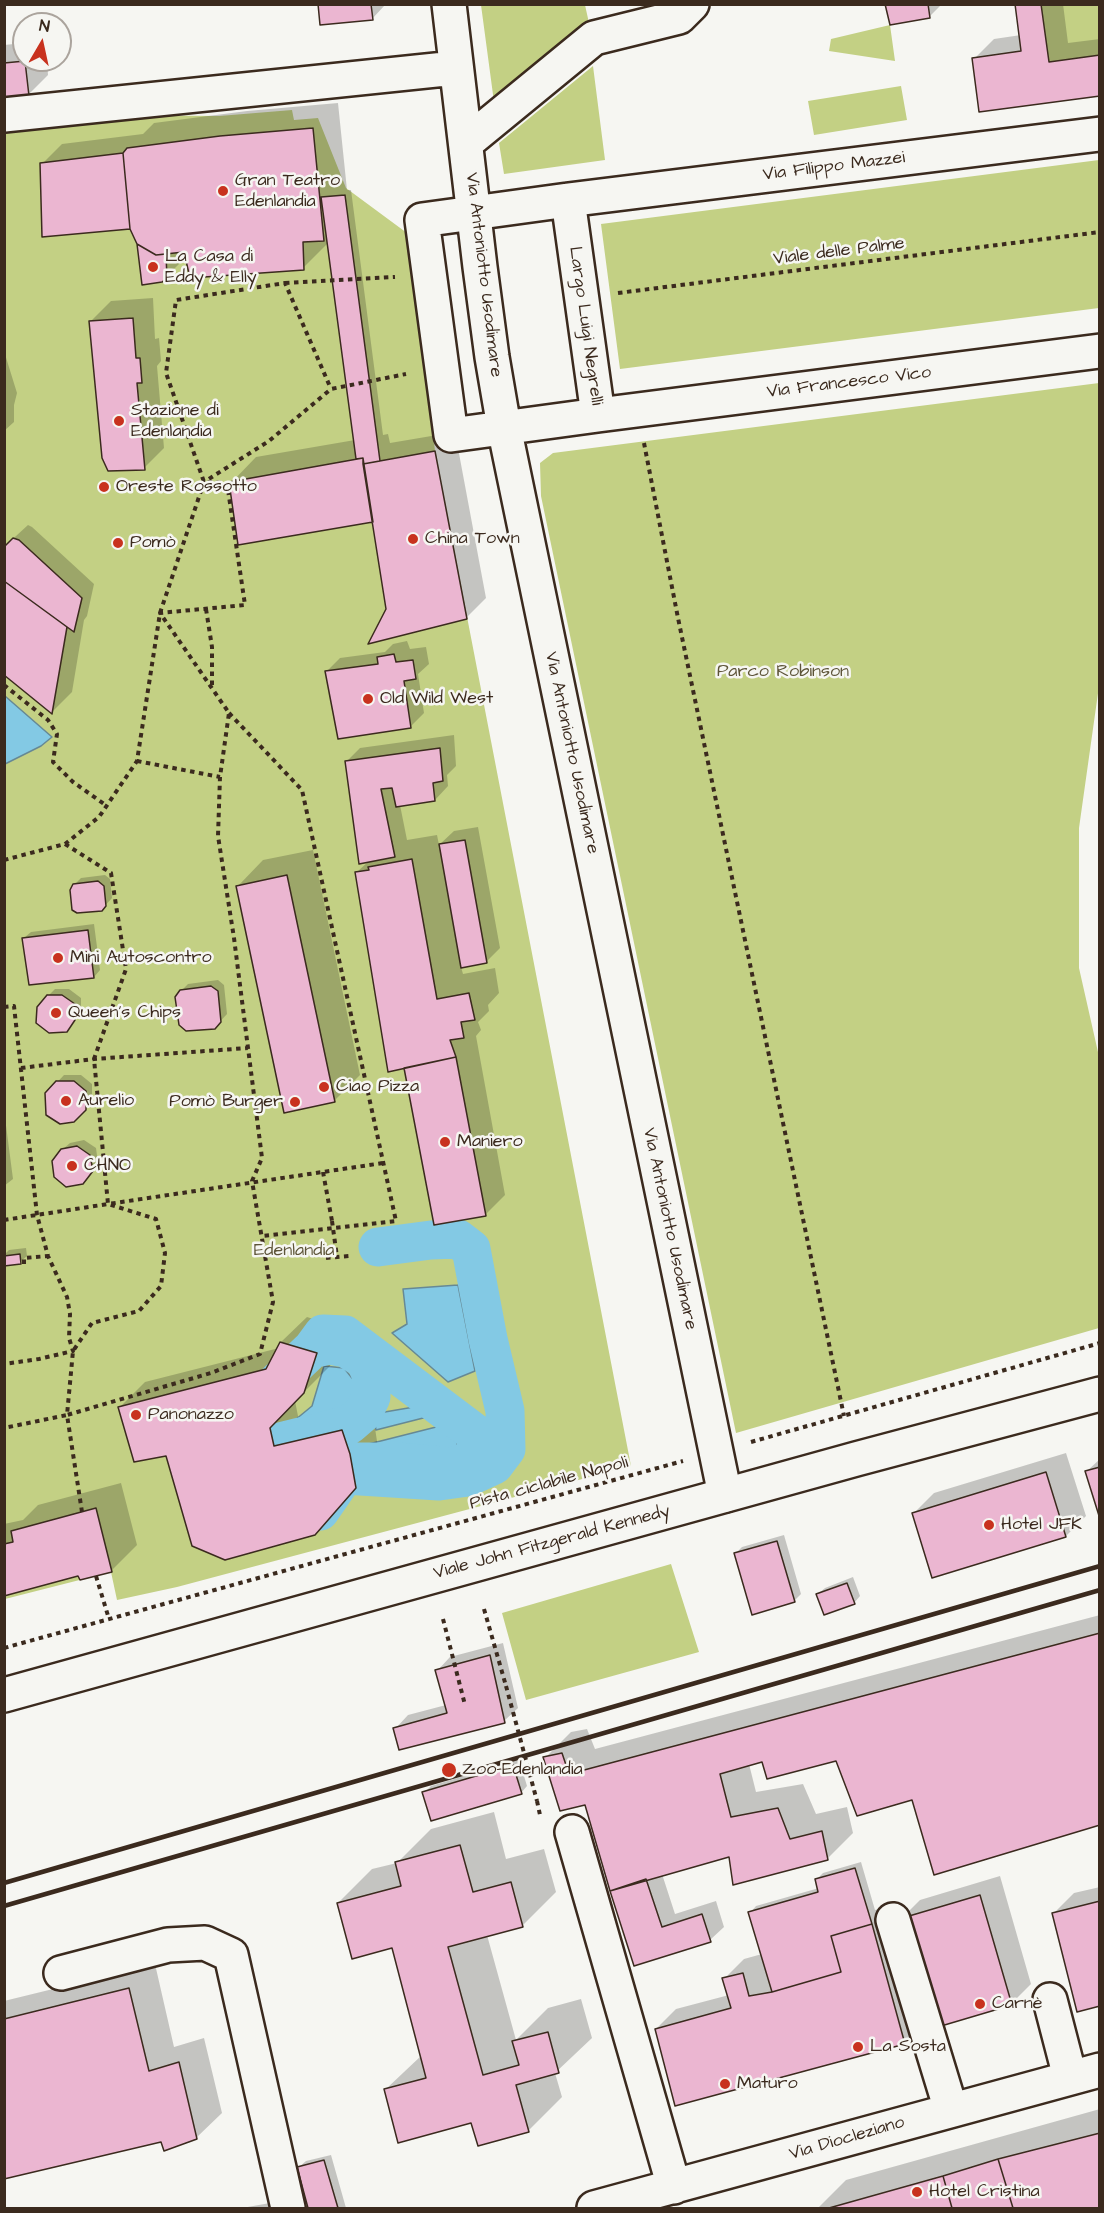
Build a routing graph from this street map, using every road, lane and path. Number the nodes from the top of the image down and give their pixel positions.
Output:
1 (448, 4) edge
2 (692, 4) edge
3 (455, 68) junction
4 (4, 115) edge
5 (1100, 134) edge
6 (466, 143) junction
7 (568, 200) junction
8 (473, 212) junction
9 (1100, 232) edge
10 (429, 273) junction
11 (285, 283) junction
12 (581, 298) junction
13 (1100, 351) edge
14 (441, 366) junction
15 (332, 389) junction
16 (637, 410) junction
17 (598, 415) junction
18 (504, 427) junction
19 (204, 482) junction
20 (206, 609) junction
21 (160, 613) junction
22 (4, 685) edge
23 (212, 689) junction
24 (229, 713) junction
25 (137, 761) junction
26 (220, 777) junction
27 (106, 806) junction
28 (65, 844) junction
29 (4, 860) edge
30 (1100, 968) edge
31 (1100, 996) edge
32 (4, 1007) edge
33 (248, 1048) junction
34 (93, 1059) junction
35 (21, 1068) junction
36 (383, 1163) junction
37 (323, 1172) junction
38 (252, 1181) junction
39 (108, 1204) junction
40 (37, 1215) junction
41 (4, 1220) edge
42 (262, 1236) junction
43 (48, 1256) junction
44 (349, 1256) dead end
45 (337, 1257) junction
46 (326, 1258) dead end
47 (24, 1264) dead end
48 (1100, 1343) edge
49 (73, 1351) junction
50 (4, 1364) edge
51 (1100, 1394) edge
52 (67, 1415) junction
53 (844, 1416) junction
54 (4, 1428) edge
55 (715, 1452) junction
56 (725, 1495) junction
57 (82, 1512) dead end
58 (96, 1576) dead end
59 (484, 1609) dead end
60 (109, 1618) junction
61 (443, 1619) dead end
62 (4, 1648) edge
63 (4, 1695) edge
64 (465, 1706) dead end
65 (537, 1801) dead end
66 (572, 1832) dead end
67 (893, 1920) dead end
68 (61, 1973) dead end
69 (1050, 2000) dead end
70 (1085, 2074) edge
71 (951, 2110) junction
72 (674, 2187) junction
73 (288, 2208) edge
74 (594, 2208) edge

1 - 3 street, Via Antoniotto Usodimare
2 - 6 street
3 - 4 street
3 - 6 street, Via Antoniotto Usodimare
5 - 7 street, Via Filippo Mazzei
6 - 8 street, Via Antoniotto Usodimare
7 - 8 street, Largo Luigi Negrelli
7 - 12 street, Largo Luigi Negrelli
8 - 10 street, Largo Luigi Negrelli
8 - 18 street, Via Antoniotto Usodimare
9 - 12 path, Viale delle Palme
10 - 11 path
10 - 14 street, Largo Luigi Negrelli
11 - 15 path
11 - 19 path
12 - 17 street, Largo Luigi Negrelli
13 - 16 street, Via Francesco Vico
14 - 15 path
14 - 18 street, Largo Luigi Negrelli
15 - 19 path
16 - 17 street, Via Francesco Vico
16 - 53 path
17 - 18 street, Largo Luigi Negrelli
18 - 55 street, Via Antoniotto Usodimare
19 - 20 path
19 - 21 path
20 - 21 path
20 - 23 path
21 - 23 path
21 - 25 path
22 - 27 path
23 - 24 path
24 - 26 path
24 - 36 path
25 - 26 path
25 - 27 path
26 - 33 path
27 - 28 path
28 - 29 path
28 - 34 path
30 - 31 path
32 - 35 path
33 - 34 path
33 - 38 path
34 - 35 path
34 - 39 path
35 - 40 path
36 - 37 path
36 - 42 path
37 - 38 path
37 - 45 path, bridge
38 - 39 path
38 - 42 path
39 - 40 path
39 - 49 path
40 - 41 path
40 - 43 path
42 - 52 path
43 - 47 path
43 - 49 path
44 - 45 path
45 - 46 path
48 - 53 path, Pista ciclabile Napoli
49 - 50 path
49 - 52 path
51 - 56 street, Viale John Fitzgerald Kennedy
52 - 54 path
52 - 57 path
53 - 55 path, Pista ciclabile Napoli
55 - 56 street, Via Antoniotto Usodimare
55 - 60 path, Pista ciclabile Napoli
56 - 63 street, Viale John Fitzgerald Kennedy
58 - 60 path
59 - 65 path, bridge
60 - 62 path, Pista ciclabile Napoli
61 - 64 path
66 - 72 street
67 - 71 street
68 - 73 street
69 - 70 street
70 - 71 street, Via Diocleziano
71 - 72 street, Via Diocleziano
72 - 74 street, Via Diocleziano

